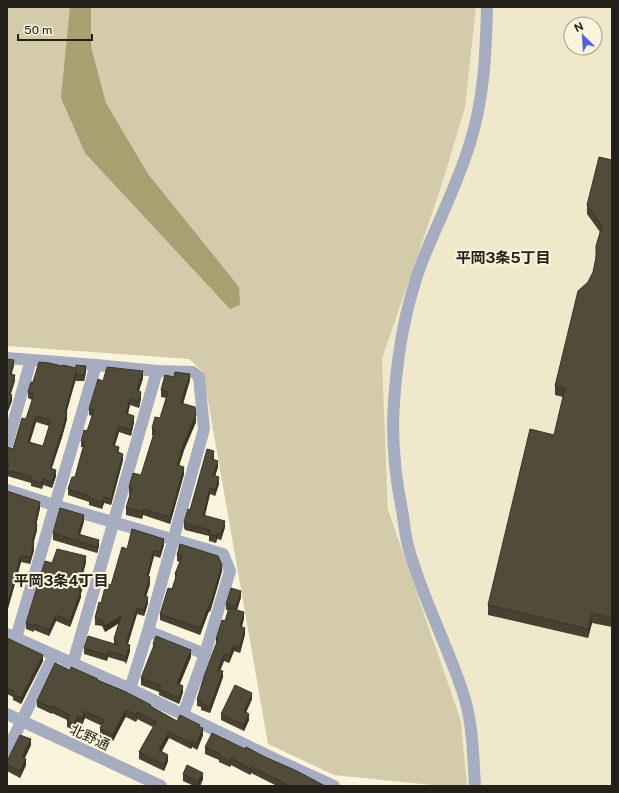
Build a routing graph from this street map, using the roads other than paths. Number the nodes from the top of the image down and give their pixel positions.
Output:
1 (487, 7) edge
2 (7, 358) edge
3 (31, 360) junction
4 (96, 364) junction
5 (157, 371) junction
6 (7, 445) edge
7 (7, 490) edge
8 (54, 505) junction
9 (114, 523) junction
10 (174, 539) junction
11 (148, 631) junction
12 (11, 636) edge
13 (205, 654) junction
14 (54, 655) junction
15 (74, 663) junction
16 (130, 689) junction
17 (7, 714) edge
18 (183, 715) junction
19 (21, 721) junction
20 (7, 751) edge
21 (161, 786) edge
22 (334, 786) edge
23 (474, 786) edge

1 - 23 street
2 - 3 street
3 - 4 street
3 - 6 street
4 - 5 street
4 - 8 street
5 - 9 street
5 - 10 street
7 - 8 street
8 - 9 street
8 - 12 street
9 - 10 street
9 - 15 street
10 - 11 street
10 - 13 street
11 - 13 street
11 - 16 street
12 - 14 street
13 - 18 street
14 - 15 street
14 - 19 street
15 - 16 street
16 - 18 street
17 - 19 street, 北野通
18 - 22 street
19 - 20 street
19 - 21 street, 北野通

